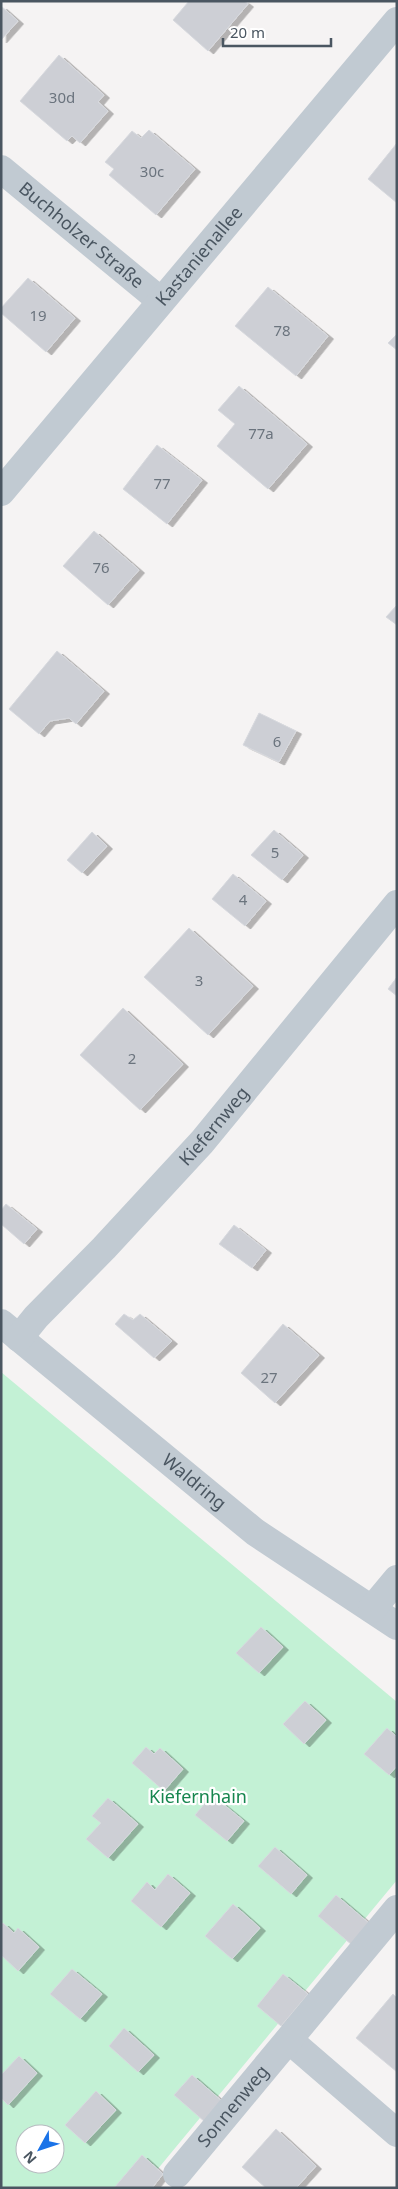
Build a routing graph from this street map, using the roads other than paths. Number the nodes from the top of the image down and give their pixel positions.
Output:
1 (397, 22) edge
2 (1, 169) edge
3 (161, 301) junction
4 (1, 492) edge
5 (397, 904) edge
6 (10, 1330) edge
7 (397, 1579) edge
8 (372, 1609) junction
9 (397, 1626) edge
10 (397, 1909) edge
11 (289, 2040) junction
12 (397, 2133) edge
13 (177, 2174) dead end

1 - 3 street, Kastanienallee
2 - 3 street, Buchholzer Straße
3 - 4 street, Kastanienallee
5 - 6 street, Kiefernweg
6 - 8 street, Waldring
7 - 8 street
8 - 9 street, Waldring
10 - 11 street, Sonnenweg
11 - 12 street
11 - 13 street, Sonnenweg

